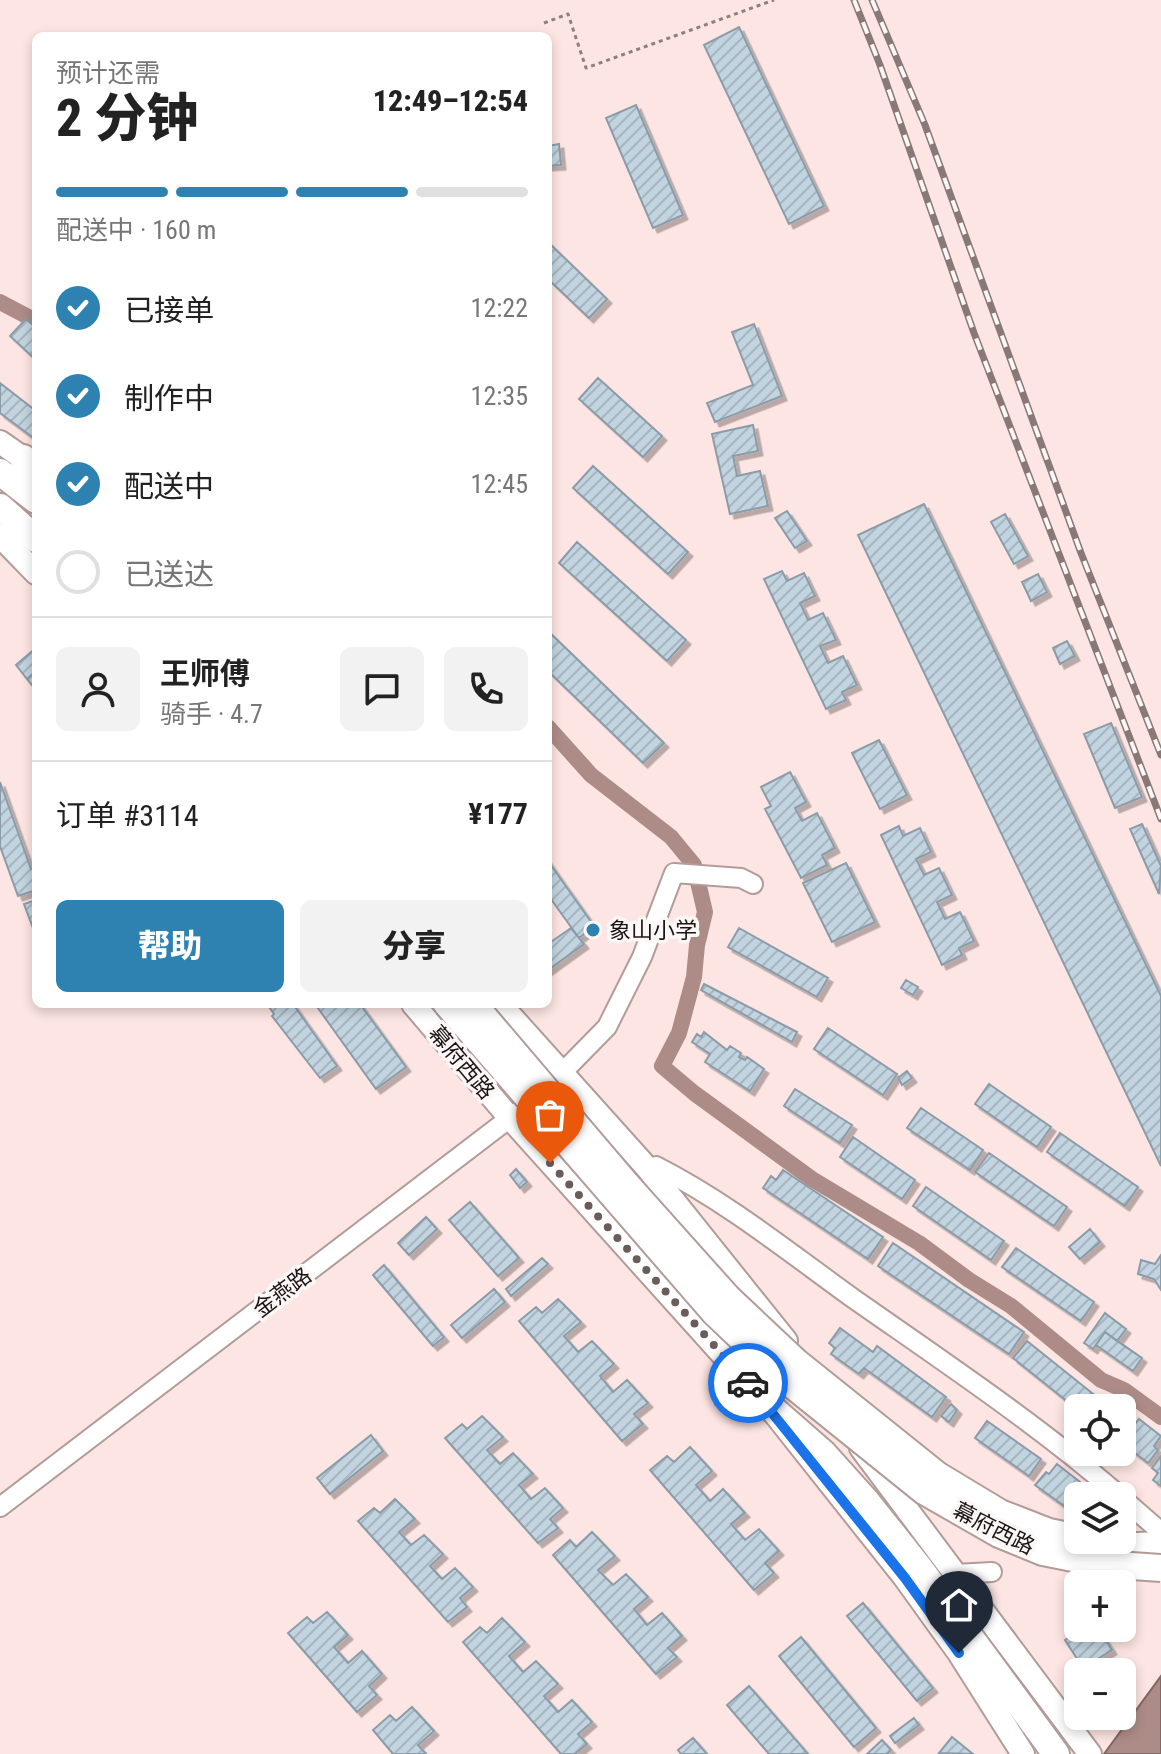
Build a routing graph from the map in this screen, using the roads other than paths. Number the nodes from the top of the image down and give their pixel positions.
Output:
1 (0, 442) edge
2 (29, 465) edge
3 (0, 472) edge
4 (32, 497) edge
5 (4, 518) edge
6 (32, 536) edge
7 (32, 566) edge
8 (753, 884) dead end
9 (416, 1008) edge
10 (450, 1008) edge
11 (476, 1008) edge
12 (498, 1008) edge
13 (503, 1008) edge
14 (450, 1048) junction
15 (562, 1074) junction
16 (540, 1093) junction
17 (510, 1118) junction
18 (598, 1160) junction
19 (649, 1170) junction
20 (570, 1185) junction
21 (701, 1234) junction
22 (767, 1404) junction
23 (1103, 1482) edge
24 (0, 1507) edge
25 (1136, 1510) edge
26 (1161, 1532) edge
27 (1064, 1535) edge
28 (1161, 1545) edge
29 (1136, 1546) edge
30 (1161, 1568) edge
31 (992, 1572) dead end
32 (955, 1574) junction
33 (1086, 1748) edge
34 (1023, 1754) edge
35 (1056, 1754) edge

1 - 2 main road
3 - 4 highway
5 - 6 highway
5 - 7 main road
8 - 15 street, 金燕路
9 - 14 main road, 幕府西路
10 - 30 highway, 幕府西路, bridge
11 - 27 highway, 幕府西路, bridge
12 - 14 main road
13 - 15 main road, 幕府西路
14 - 17 main road, 幕府西路
15 - 16 street, 金燕路
15 - 19 main road, 幕府西路
16 - 17 street, 金燕路
16 - 18 main road
17 - 20 main road, 幕府西路
17 - 24 street, 金燕路
18 - 20 main road
18 - 21 main road
19 - 21 main road, 幕府西路
19 - 23 street
20 - 22 main road, 幕府西路
21 - 32 main road, 幕府西路
22 - 34 main road, 幕府西路
22 - 35 highway
25 - 26 street
28 - 29 highway
31 - 32 street
32 - 33 main road, 幕府西路

